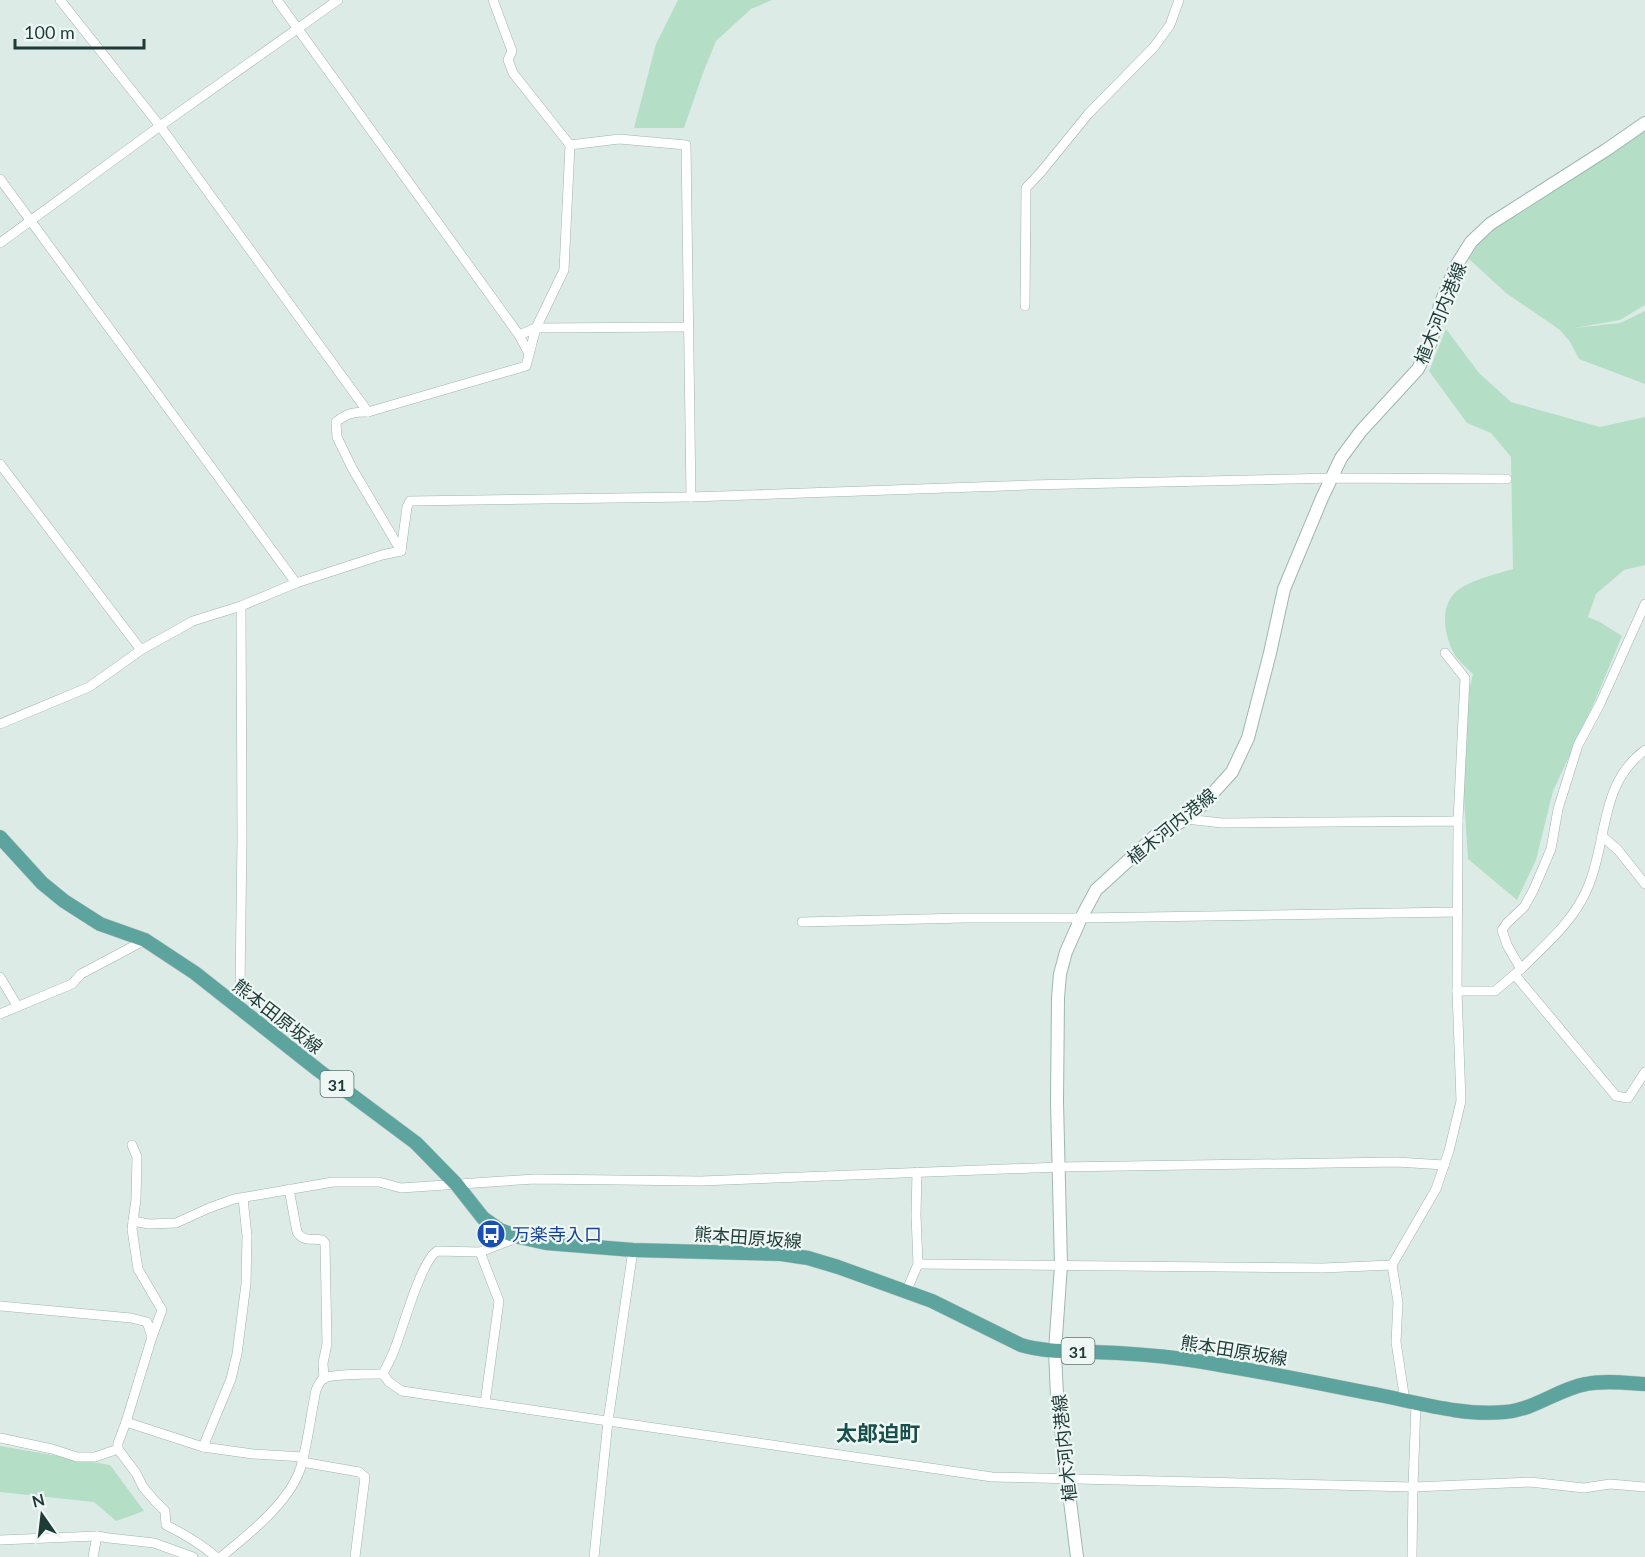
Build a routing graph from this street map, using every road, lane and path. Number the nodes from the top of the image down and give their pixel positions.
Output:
1 (60, 0) edge
2 (277, 0) edge
3 (338, 0) edge
4 (493, 0) edge
5 (1179, 0) edge
6 (298, 29) junction
7 (1645, 123) edge
8 (159, 126) junction
9 (570, 145) junction
10 (0, 179) edge
11 (30, 220) junction
12 (0, 243) edge
13 (1025, 306) dead end
14 (688, 327) junction
15 (536, 328) junction
16 (519, 335) junction
17 (528, 352) junction
18 (368, 412) junction
19 (0, 465) edge
20 (1332, 478) junction
21 (1507, 479) dead end
22 (691, 497) junction
23 (401, 551) junction
24 (296, 583) junction
25 (1645, 604) edge
26 (241, 606) junction
27 (141, 650) junction
28 (1445, 653) dead end
29 (0, 724) edge
30 (1645, 750) edge
31 (1186, 819) junction
32 (1458, 821) junction
33 (1602, 836) junction
34 (0, 837) edge
35 (1645, 884) edge
36 (1458, 912) junction
37 (1081, 918) junction
38 (802, 922) dead end
39 (145, 940) junction
40 (1518, 972) junction
41 (0, 977) edge
42 (1458, 991) junction
43 (229, 1000) junction
44 (18, 1007) junction
45 (0, 1014) edge
46 (1645, 1072) edge
47 (132, 1145) dead end
48 (1444, 1165) junction
49 (1059, 1167) junction
50 (917, 1172) junction
51 (457, 1185) junction
52 (289, 1189) junction
53 (243, 1198) junction
54 (133, 1221) junction
55 (519, 1237) junction
56 (633, 1250) junction
57 (480, 1252) junction
58 (918, 1264) junction
59 (1061, 1265) junction
60 (1392, 1265) junction
61 (906, 1292) junction
62 (0, 1306) edge
63 (152, 1337) junction
64 (1055, 1351) junction
65 (383, 1374) junction
66 (324, 1378) junction
67 (1645, 1384) edge
68 (485, 1402) junction
69 (1411, 1403) junction
70 (608, 1421) junction
71 (126, 1422) junction
72 (0, 1438) edge
73 (203, 1447) junction
74 (118, 1449) junction
75 (303, 1460) junction
76 (1068, 1478) junction
77 (1413, 1487) junction
78 (1645, 1487) edge
79 (97, 1536) junction
80 (0, 1540) edge
81 (93, 1557) edge
82 (193, 1557) edge
83 (216, 1557) edge
84 (221, 1557) edge
85 (355, 1557) edge
86 (594, 1557) edge
87 (1077, 1557) edge
88 (1412, 1557) edge

1 - 8 street
2 - 6 street
3 - 6 street
4 - 9 street
5 - 13 street
6 - 8 street
6 - 16 street
7 - 20 main road, 植木河内港線
8 - 11 street
8 - 18 street
9 - 14 street
9 - 15 street
10 - 11 street
11 - 12 street
11 - 24 street
14 - 15 street
14 - 22 street
15 - 16 street
15 - 17 street
16 - 17 street
17 - 18 street
18 - 23 street
19 - 27 street
20 - 21 street
20 - 22 street
20 - 31 main road, 植木河内港線
22 - 23 street
23 - 24 street
24 - 26 street
25 - 40 street
26 - 27 street
26 - 43 street
27 - 29 street
28 - 32 street
30 - 33 street
31 - 32 street
31 - 37 main road, 植木河内港線
32 - 36 street
33 - 35 street
33 - 40 street
34 - 39 main road, 熊本田原坂線 / 31
36 - 37 street
36 - 42 street
37 - 38 street
37 - 49 main road, 植木河内港線
39 - 43 main road, 熊本田原坂線 / 31
39 - 44 street
40 - 42 street
40 - 46 street
41 - 44 street
42 - 48 street
43 - 51 main road, 熊本田原坂線 / 31
44 - 45 street
47 - 54 street
48 - 49 street
48 - 60 street
49 - 50 street
49 - 59 main road, 植木河内港線
50 - 51 street
50 - 58 street
51 - 52 street
51 - 55 main road, 熊本田原坂線 / 31
52 - 53 street
52 - 66 street
53 - 54 street
53 - 73 street
54 - 63 street
55 - 56 main road, 熊本田原坂線 / 31
55 - 57 street
56 - 61 main road, 熊本田原坂線 / 31
56 - 70 street
57 - 65 street
57 - 68 street
58 - 59 street
58 - 61 street
59 - 60 street
59 - 64 main road, 植木河内港線
60 - 69 street
61 - 64 main road, 熊本田原坂線 / 31
62 - 63 street
63 - 71 street
64 - 69 main road, 熊本田原坂線 / 31
64 - 76 main road, 植木河内港線
65 - 66 street
65 - 68 street
66 - 75 street
67 - 69 main road, 熊本田原坂線 / 31
68 - 70 street
69 - 77 street
70 - 76 street
70 - 86 street
71 - 73 street
71 - 74 street
72 - 74 street
73 - 75 street
74 - 83 street
75 - 84 street
75 - 85 street
76 - 77 street
76 - 87 main road, 植木河内港線
77 - 78 street
77 - 88 street
79 - 80 street
79 - 81 street
79 - 82 street

